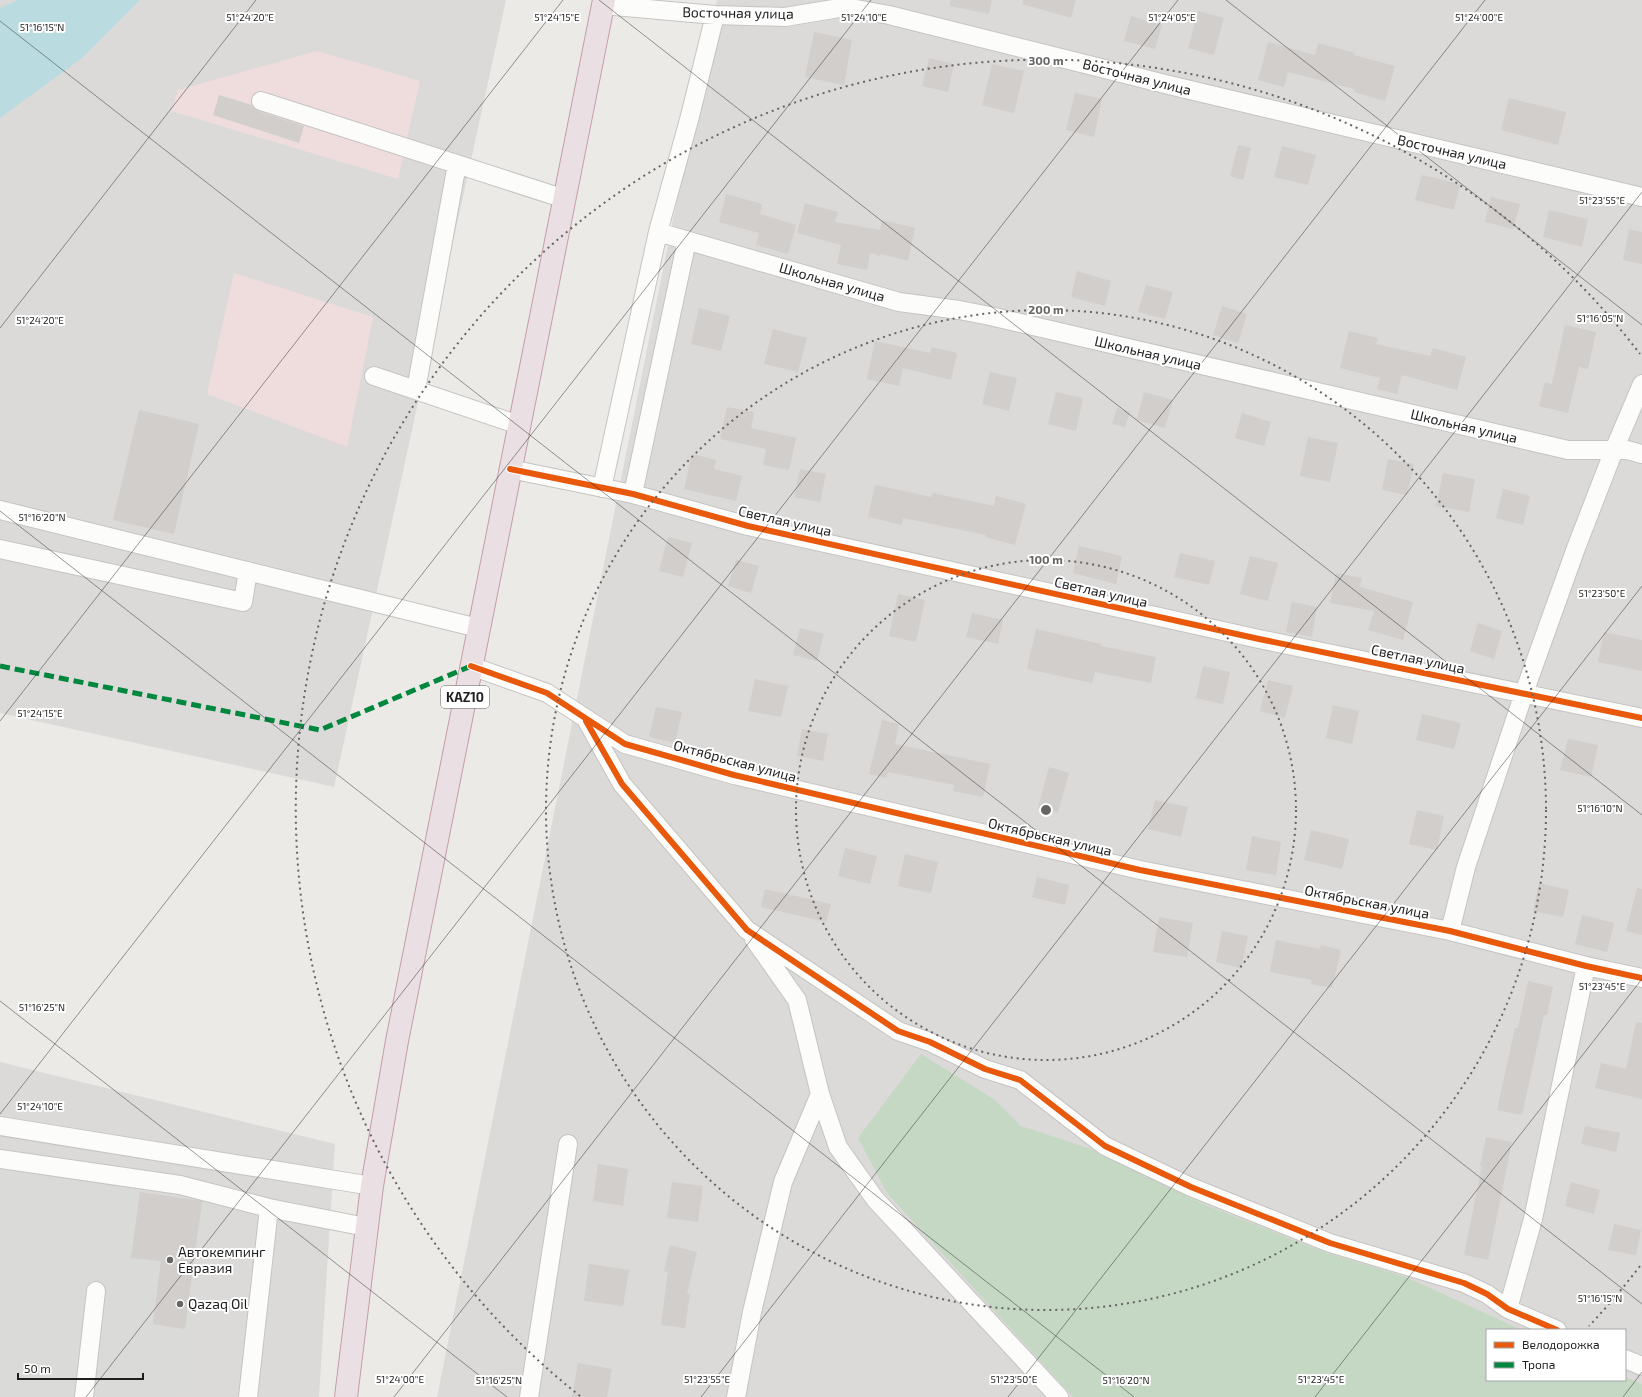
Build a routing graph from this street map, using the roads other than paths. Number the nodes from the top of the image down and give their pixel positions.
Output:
1 (603, 2) edge
2 (715, 16) junction
3 (260, 101) dead end
4 (457, 164) junction
5 (1642, 197) edge
6 (565, 199) junction
7 (658, 232) junction
8 (687, 240) junction
9 (374, 376) dead end
10 (1642, 384) edge
11 (416, 390) junction
12 (519, 426) junction
13 (1614, 450) junction
14 (1642, 454) edge
15 (510, 469) junction
16 (602, 488) junction
17 (633, 494) junction
18 (0, 510) edge
19 (0, 549) edge
20 (248, 571) junction
21 (478, 628) junction
22 (471, 666) junction
23 (1524, 693) junction
24 (585, 718) junction
25 (1642, 718) edge
26 (747, 930) junction
27 (1450, 931) junction
28 (1586, 966) junction
29 (1642, 978) edge
30 (820, 1094) junction
31 (0, 1126) edge
32 (568, 1144) dead end
33 (0, 1159) edge
34 (372, 1186) junction
35 (269, 1208) junction
36 (366, 1227) junction
37 (96, 1291) dead end
38 (1508, 1309) junction
39 (1555, 1329) edge
40 (1626, 1359) edge
41 (1642, 1366) edge
42 (84, 1397) edge
43 (248, 1397) edge
44 (346, 1397) edge
45 (529, 1397) edge
46 (736, 1397) edge
47 (1059, 1397) edge

1 - 2 street, Восточная улица
1 - 6 highway, KAZ10
2 - 5 street, Восточная улица
2 - 7 street
3 - 4 street
4 - 6 street
4 - 11 street
6 - 12 highway, KAZ10
7 - 8 street, Школьная улица
7 - 16 street
8 - 13 street, Школьная улица
8 - 17 street
9 - 11 street
10 - 13 street
11 - 12 street
12 - 15 highway, KAZ10
13 - 14 street, Школьная улица
13 - 23 street
15 - 16 street, Светлая улица
15 - 21 highway, KAZ10
16 - 17 street, Светлая улица
17 - 23 street, Светлая улица
18 - 20 street
19 - 20 street
20 - 21 street
21 - 22 highway, KAZ10
22 - 24 street, Октябрьская улица
22 - 34 highway, KAZ10
23 - 25 street, Светлая улица
23 - 27 street
24 - 26 street
24 - 27 street, Октябрьская улица
26 - 30 street
26 - 38 street
27 - 28 street, Октябрьская улица
28 - 29 street, Октябрьская улица
28 - 38 street
30 - 46 street
30 - 47 street
31 - 34 street
32 - 45 street
33 - 35 street
34 - 36 highway, KAZ10
35 - 36 street
35 - 43 street
36 - 44 highway, KAZ10
37 - 42 street
38 - 39 street
40 - 41 street

